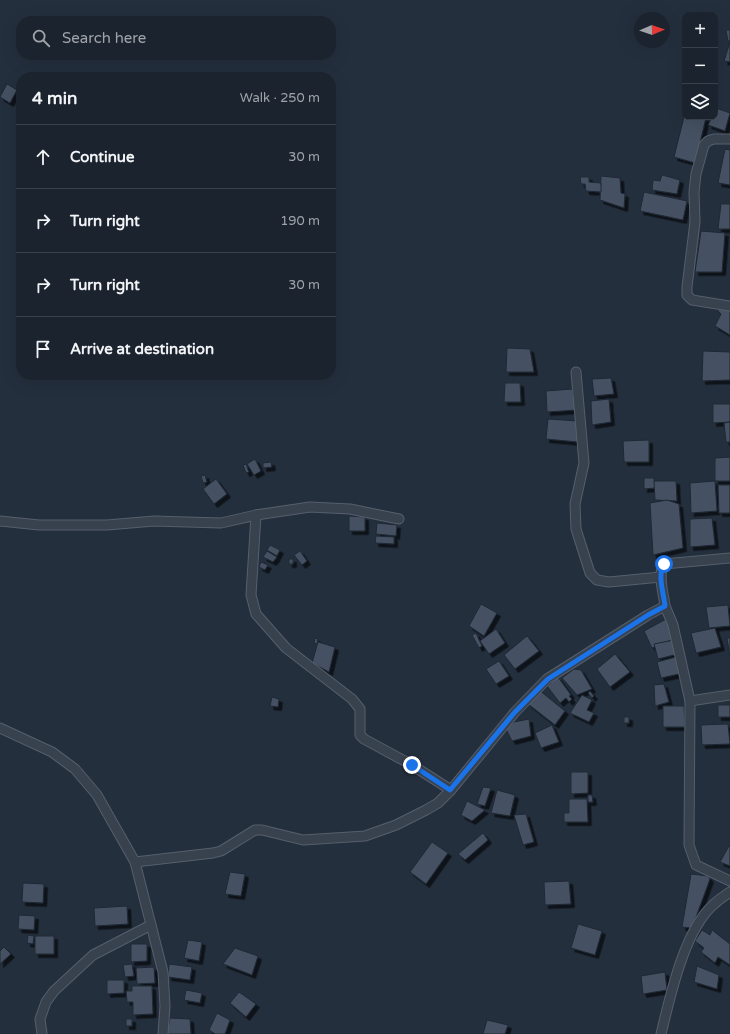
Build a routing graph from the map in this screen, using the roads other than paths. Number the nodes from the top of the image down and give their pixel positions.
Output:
1 (730, 139) edge
2 (730, 306) edge
3 (576, 372) dead end
4 (256, 515) junction
5 (399, 519) dead end
6 (0, 521) edge
7 (730, 558) edge
8 (661, 577) junction
9 (665, 606) junction
10 (730, 695) edge
11 (690, 700) junction
12 (0, 728) edge
13 (450, 790) junction
14 (135, 862) junction
15 (730, 881) edge
16 (730, 892) edge
17 (151, 925) junction
18 (42, 1034) edge
19 (163, 1034) edge
20 (661, 1034) edge

1 - 2 street
3 - 8 street
4 - 5 street
4 - 6 street
4 - 13 street
7 - 8 street
8 - 9 street
9 - 11 street
9 - 13 street
10 - 11 street
11 - 15 street
12 - 14 street
13 - 14 street
14 - 17 street
16 - 20 street
17 - 18 street
17 - 19 street

